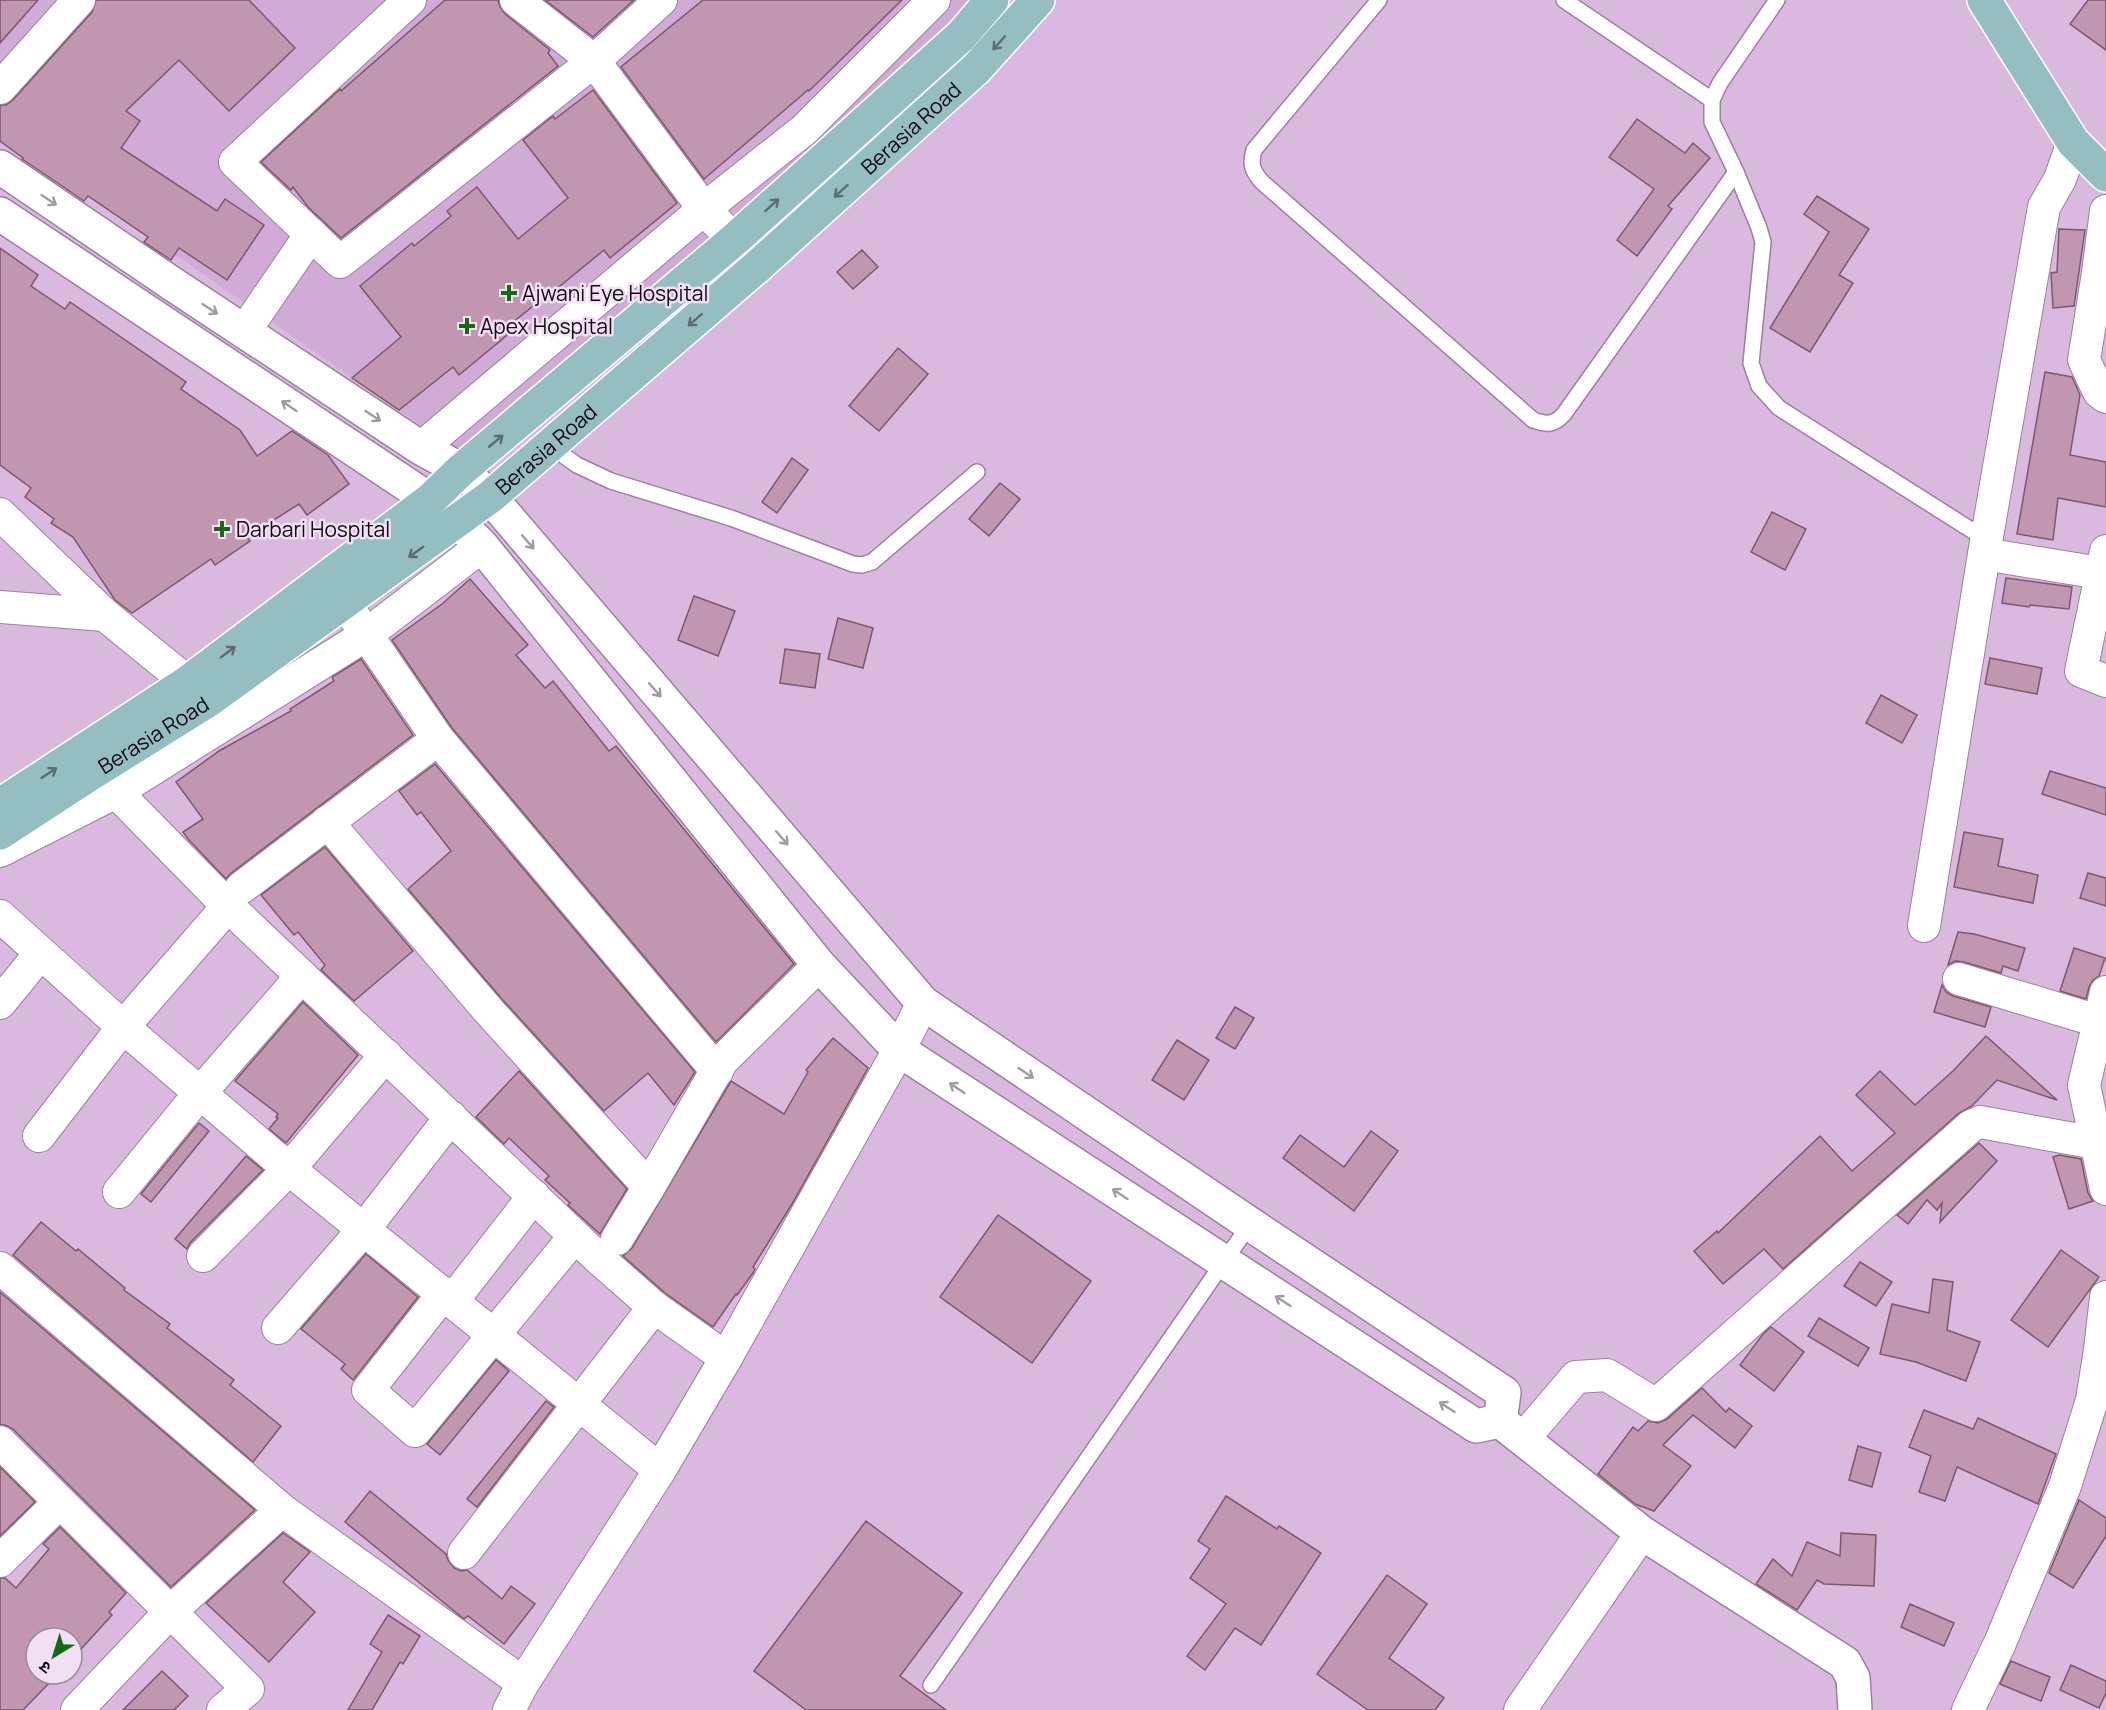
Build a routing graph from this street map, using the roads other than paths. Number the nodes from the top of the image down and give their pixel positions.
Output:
1 (79, 0) edge
2 (410, 0) edge
3 (516, 0) edge
4 (661, 0) edge
5 (934, 0) edge
6 (992, 0) edge
7 (1038, 0) edge
8 (1379, 0) edge
9 (1564, 0) edge
10 (1777, 0) edge
11 (1985, 0) edge
12 (594, 61) junction
13 (0, 88) edge
14 (1712, 100) junction
15 (2073, 142) junction
16 (0, 167) edge
17 (1736, 172) junction
18 (2106, 175) edge
19 (704, 209) junction
20 (2106, 211) edge
21 (0, 214) edge
22 (311, 234) junction
23 (734, 240) junction
24 (132, 257) junction
25 (2102, 275) edge
26 (111, 286) junction
27 (244, 332) junction
28 (2106, 397) edge
29 (550, 446) junction
30 (421, 448) junction
31 (461, 470) junction
32 (977, 472) dead end
33 (490, 497) junction
34 (430, 500) junction
35 (0, 514) edge
36 (458, 522) junction
37 (482, 546) junction
38 (1985, 547) junction
39 (2103, 562) edge
40 (336, 590) junction
41 (0, 607) edge
42 (105, 615) junction
43 (366, 635) junction
44 (2106, 681) edge
45 (198, 691) junction
46 (438, 739) junction
47 (116, 792) junction
48 (0, 805) edge
49 (327, 822) junction
50 (0, 833) edge
51 (0, 851) edge
52 (235, 897) junction
53 (0, 916) edge
54 (1924, 926) dead end
55 (40, 954) junction
56 (819, 965) junction
57 (302, 976) junction
58 (1959, 979) dead end
59 (0, 1003) edge
60 (923, 1003) junction
61 (2103, 1004) edge
62 (123, 1027) junction
63 (899, 1050) junction
64 (386, 1055) junction
65 (717, 1071) junction
66 (200, 1093) junction
67 (451, 1117) junction
68 (39, 1136) dead end
69 (2096, 1143) junction
70 (290, 1169) junction
71 (649, 1187) junction
72 (2106, 1190) edge
73 (118, 1192) dead end
74 (534, 1196) junction
75 (1250, 1224) junction
76 (364, 1229) junction
77 (575, 1236) junction
78 (617, 1239) dead end
79 (203, 1256) dead end
80 (1223, 1262) junction
81 (0, 1268) edge
82 (448, 1297) junction
83 (2106, 1297) edge
84 (654, 1307) junction
85 (279, 1328) dead end
86 (495, 1335) junction
87 (2103, 1351) edge
88 (726, 1358) junction
89 (579, 1404) junction
90 (1511, 1430) junction
91 (0, 1442) edge
92 (660, 1470) junction
93 (60, 1502) junction
94 (282, 1510) junction
95 (1642, 1533) junction
96 (464, 1553) dead end
97 (0, 1560) edge
98 (170, 1612) junction
99 (931, 1685) dead end
100 (516, 1697) edge
101 (77, 1710) edge
102 (223, 1710) edge
103 (1520, 1710) edge
104 (1856, 1710) edge
105 (1968, 1710) edge

1 - 13 street
2 - 22 street
3 - 12 street
4 - 12 street
5 - 19 street
23 -> 6 main road, Berasia Road
7 -> 29 main road, Berasia Road
8 - 17 lane
9 - 14 lane
10 - 14 lane
11 - 15 main road
12 - 19 street
12 - 22 street
14 - 17 lane
15 - 18 main road
15 - 38 street
16 -> 24 street
17 - 38 lane
19 - 23 street
19 - 30 street
20 - 25 street
21 - 26 street
22 - 27 street
31 -> 23 main road, Berasia Road
24 - 26 street
24 -> 27 street
25 - 28 street
34 -> 26 street
27 -> 30 street
29 - 32 lane
29 - 33 main road, Berasia Road
30 - 31 street
31 - 33 street
31 - 34 main road, Berasia Road
33 - 36 main road, Berasia Road
33 -> 60 street
34 - 36 street
34 - 40 main road, Berasia Road
35 - 42 street
36 - 37 street
36 -> 40 main road, Berasia Road
37 - 43 street
37 - 56 street
38 - 39 street
38 - 54 street
39 - 44 street
40 - 43 street
40 - 45 main road, Berasia Road
41 - 42 street
42 - 45 street
43 - 46 street
43 - 47 street
48 -> 45 main road, Berasia Road
45 - 50 main road, Berasia Road
46 - 49 street
46 - 65 street
47 - 51 street
47 - 52 street
49 - 52 street
49 - 71 street
52 - 57 street
52 - 62 street
53 - 55 street
55 - 59 street
55 - 62 street
56 - 63 street
56 - 65 street
57 - 64 street
57 - 66 street
58 - 61 street
60 - 63 street
60 -> 75 street
61 - 69 street
62 - 66 street
62 - 68 street
80 -> 63 street
63 - 88 street
64 - 67 street
64 - 70 street
65 - 71 street
66 - 70 street
66 - 73 street
67 - 74 street
67 - 76 street
69 - 72 street
69 - 90 street
70 - 76 street
70 - 79 street
71 - 78 street
74 - 77 street
74 - 82 street
75 - 80 lane
75 - 90 street
76 - 82 street
76 - 85 street
77 - 84 street
77 - 86 street
90 -> 80 street
80 - 99 lane
81 - 94 street
82 - 86 street
82 - 86 street
83 - 87 street
84 - 88 street
84 - 89 street
86 - 89 street
87 - 105 street
88 - 92 street
89 - 92 street
89 - 96 street
90 - 95 street
91 - 93 street
92 - 100 street
93 - 97 street
93 - 98 street
94 - 98 street
94 - 100 street
95 - 103 street
95 - 104 street
98 - 101 street
98 - 102 street

